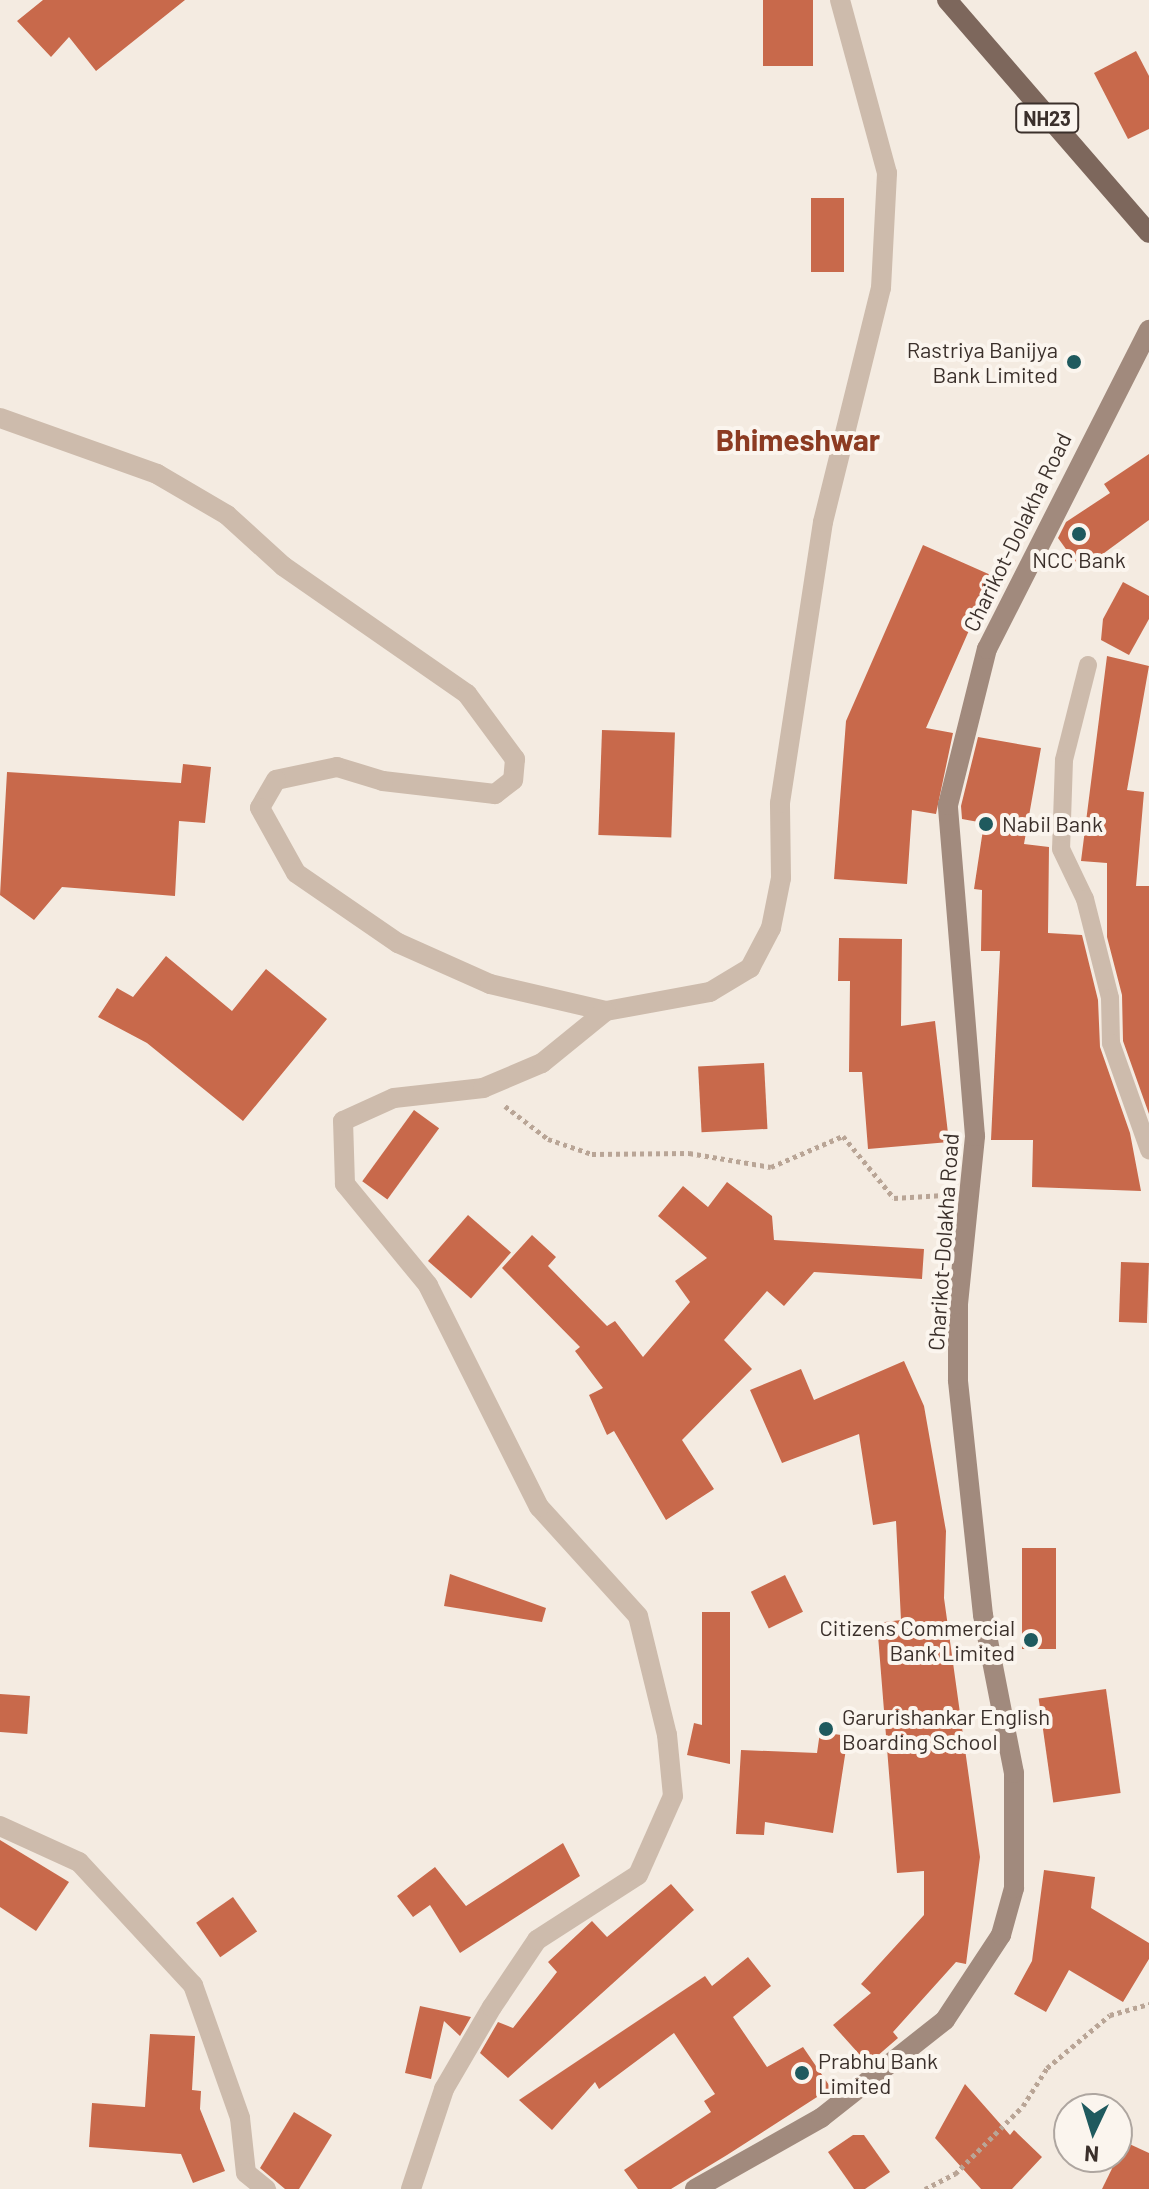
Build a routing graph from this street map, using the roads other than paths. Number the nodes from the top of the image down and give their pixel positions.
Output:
1 (840, 0) edge
2 (947, 0) edge
3 (1149, 233) edge
4 (1149, 330) edge
5 (0, 418) edge
6 (1088, 665) dead end
7 (606, 1011) junction
8 (1149, 1150) edge
9 (0, 1826) edge
10 (266, 2189) edge
11 (411, 2189) edge
12 (695, 2189) edge

1 - 7 street
2 - 3 main road, NH23
4 - 12 main road, Charikot-Dolakha Road
5 - 7 street
6 - 8 lane
7 - 11 street
9 - 10 street

